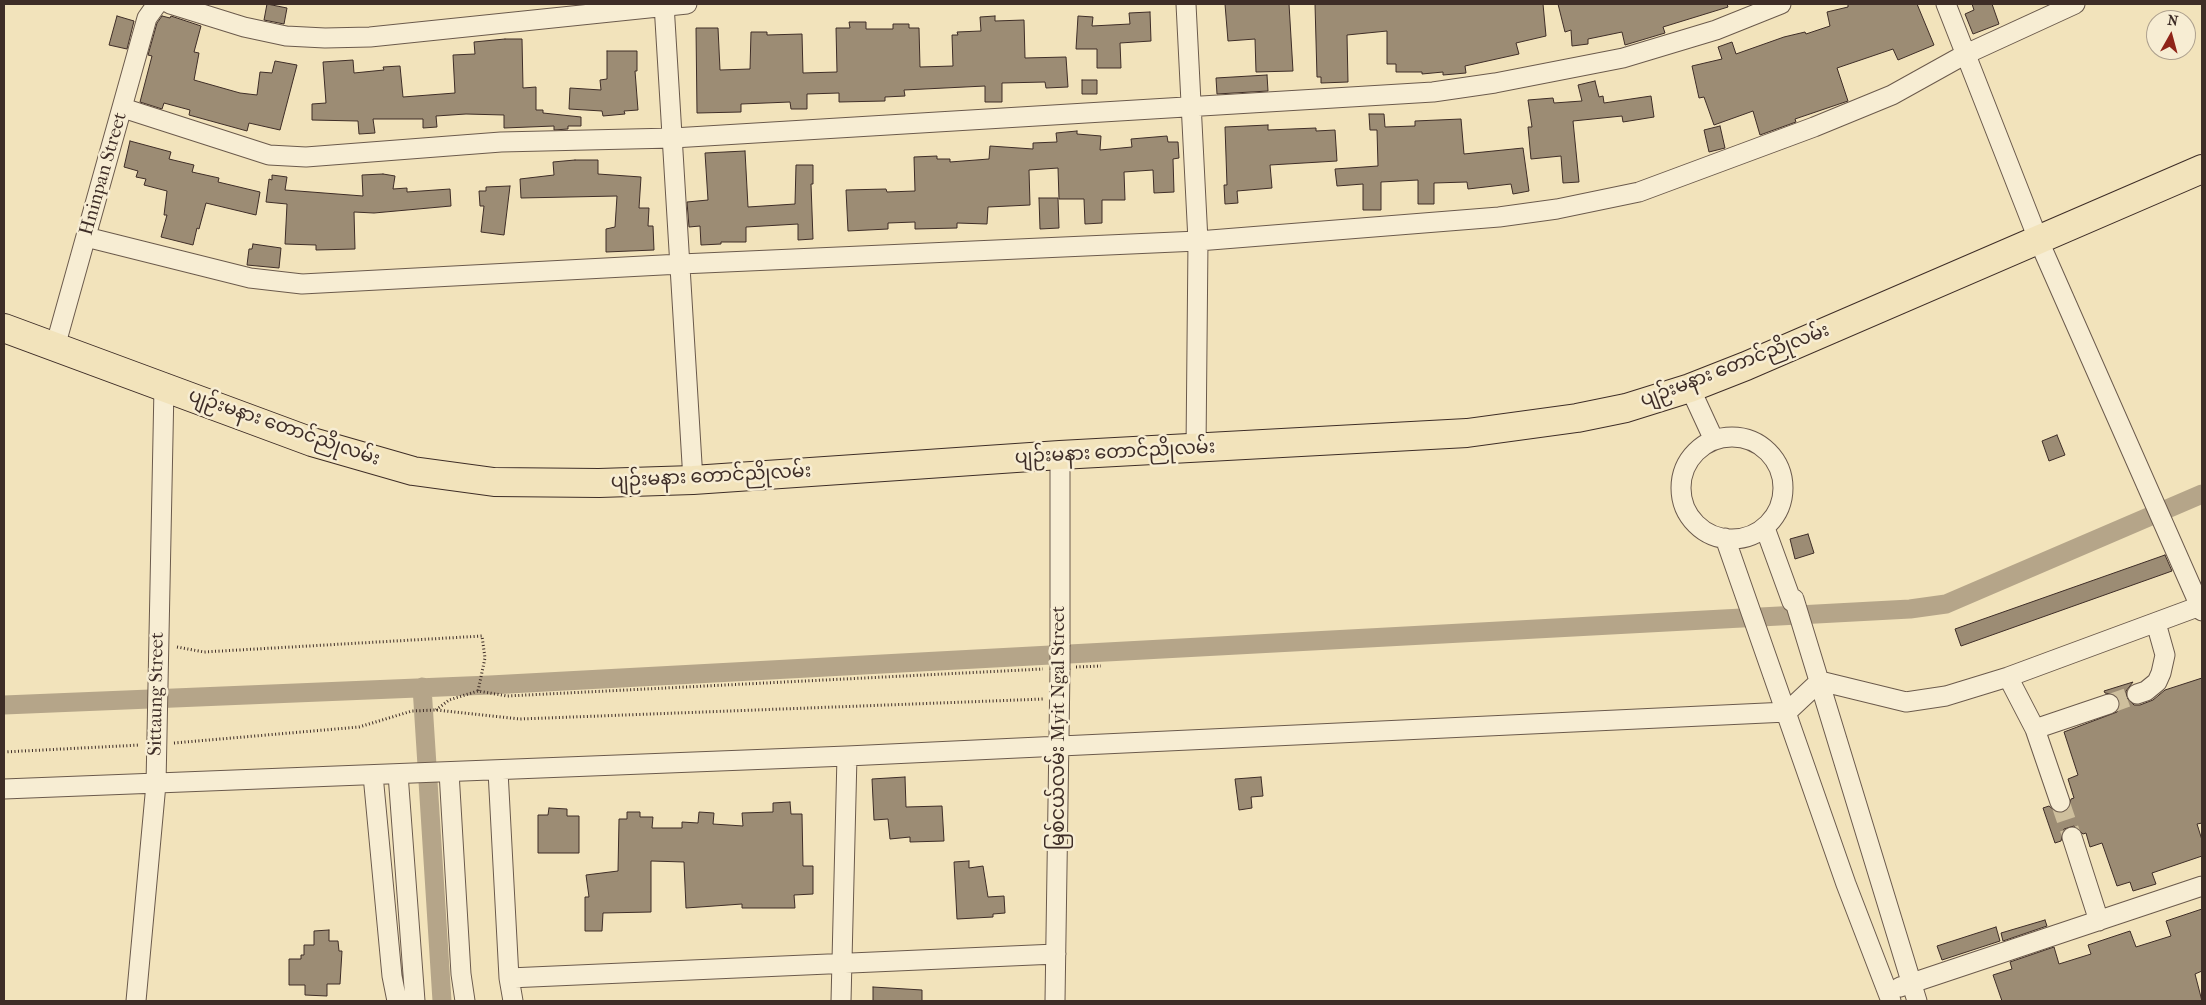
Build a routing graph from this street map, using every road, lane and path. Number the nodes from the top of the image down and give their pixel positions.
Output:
1 (157, 4) edge
2 (170, 4) edge
3 (664, 4) edge
4 (687, 4) edge
5 (1186, 4) edge
6 (1781, 4) edge
7 (1946, 4) edge
8 (2075, 4) edge
9 (1964, 55) junction
10 (1192, 106) junction
11 (123, 108) junction
12 (673, 138) junction
13 (2202, 169) edge
14 (86, 237) junction
15 (2038, 239) junction
16 (1198, 241) junction
17 (681, 264) junction
18 (4, 328) edge
19 (55, 347) junction
20 (164, 387) junction
21 (1690, 388) junction
22 (1714, 440) junction
23 (1196, 449) junction
24 (1060, 456) junction
25 (692, 480) junction
26 (1765, 528) junction
27 (1725, 538) junction
28 (2201, 609) edge
29 (2156, 623) junction
30 (157, 643) junction
31 (1101, 666) dead end
32 (1061, 669) junction
33 (2008, 677) junction
34 (1820, 681) junction
35 (478, 691) junction
36 (2137, 694) tunnel mouth
37 (1059, 699) junction
38 (2108, 704) tunnel mouth
39 (436, 710) junction
40 (1786, 712) junction
41 (2036, 729) junction
42 (156, 744) junction
43 (1060, 746) junction
44 (4, 752) edge
45 (847, 756) junction
46 (498, 771) junction
47 (443, 772) junction
48 (406, 774) junction
49 (373, 775) junction
50 (156, 784) junction
51 (4, 789) edge
52 (2060, 802) tunnel mouth
53 (2072, 837) tunnel mouth
54 (2202, 886) edge
55 (2099, 921) junction
56 (1056, 954) junction
57 (842, 962) junction
58 (509, 978) junction
59 (1914, 993) edge
60 (1889, 996) edge
61 (136, 1001) edge
62 (397, 1001) edge
63 (415, 1001) edge
64 (465, 1001) edge
65 (513, 1001) edge
66 (841, 1001) edge
67 (1055, 1001) edge

1 - 11 street, Hninpan Street
2 - 3 street
3 - 4 street
3 - 12 street
5 - 10 street
6 - 10 street
7 - 9 street
8 - 9 street
9 - 15 street
9 - 16 street
10 - 12 street
10 - 16 street
11 - 12 street
11 - 14 street, Hninpan Street
12 - 17 street
13 - 15 main road, ပျဉ်းမနား တောင်ညိုလမ်း
14 - 17 street
14 - 19 street, Hninpan Street
15 - 21 main road, ပျဉ်းမနား တောင်ညိုလမ်း
15 - 28 street
16 - 17 street
16 - 23 street
17 - 25 street
18 - 19 main road, ပျဉ်းမနား တောင်ညိုလမ်း
19 - 20 main road, ပျဉ်းမနား တောင်ညိုလမ်း
20 - 25 main road, ပျဉ်းမနား တောင်ညိုလမ်း
20 - 30 street, Sittaung Street
21 - 22 street
21 - 23 main road, ပျဉ်းမနား တောင်ညိုလမ်း
22 - 26 street
22 - 27 street
23 - 24 main road, ပျဉ်းမနား တောင်ညိုလမ်း
24 - 25 main road, ပျဉ်းမနား တောင်ညိုလမ်း
24 - 32 street, မြစ်ငယ်လမ်း Myit Ngal Street, bridge
26 - 27 street
26 - 34 street
27 - 40 street
28 - 29 street
29 - 33 street
29 - 36 street
30 - 35 path
30 - 42 street, Sittaung Street
31 - 32 path
32 - 35 path
32 - 37 street, မြစ်ငယ်လမ်း Myit Ngal Street
33 - 34 street
33 - 41 street
34 - 40 street
34 - 59 street
35 - 39 path
37 - 39 path
37 - 43 street, မြစ်ငယ်လမ်း Myit Ngal Street
38 - 41 street
39 - 42 path
40 - 43 street
40 - 60 street
41 - 52 street
42 - 44 path
42 - 50 street, Sittaung Street
43 - 45 street
43 - 56 street, မြစ်ငယ်လမ်း Myit Ngal Street
45 - 46 street
45 - 57 street
46 - 47 street
46 - 58 street
47 - 48 street
47 - 64 street
48 - 49 street
48 - 63 street
49 - 50 street
49 - 62 street
50 - 51 street
50 - 61 street, Sittaung Street
53 - 55 street
54 - 55 street
55 - 59 street
56 - 57 street
56 - 67 street, မြစ်ငယ်လမ်း Myit Ngal Street
57 - 58 street
57 - 66 street
58 - 65 street
59 - 60 street

